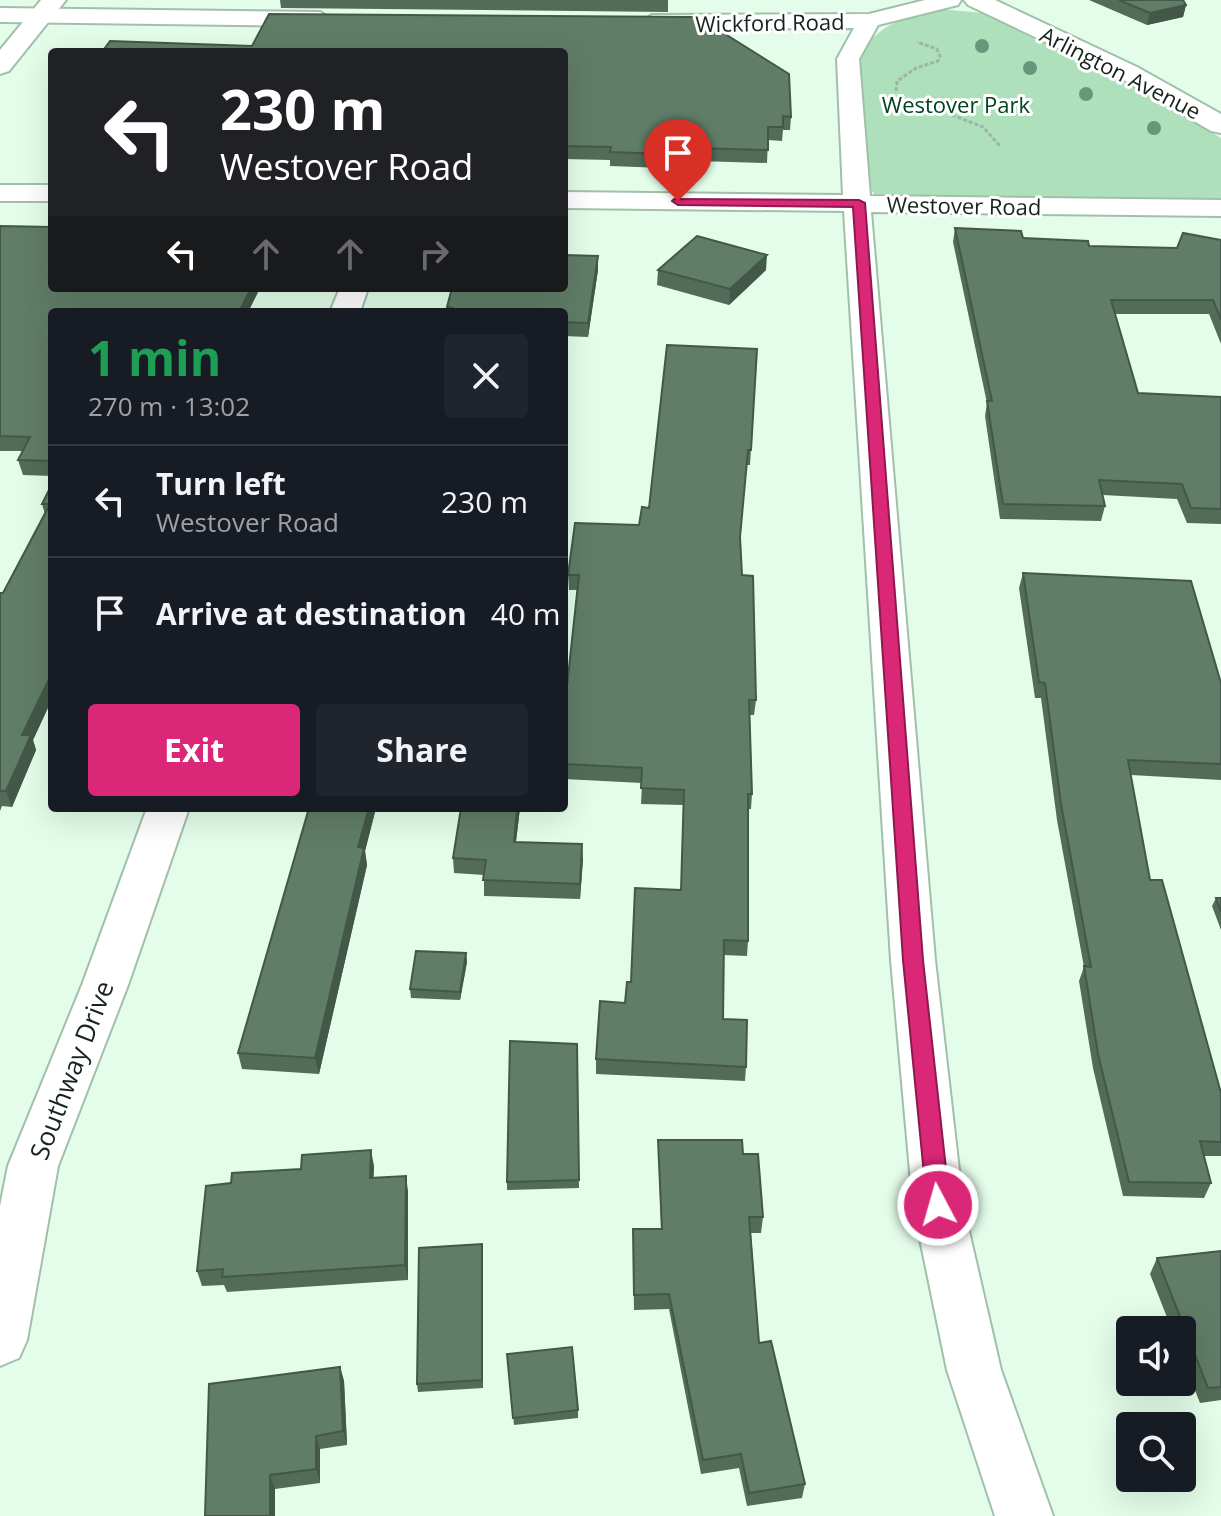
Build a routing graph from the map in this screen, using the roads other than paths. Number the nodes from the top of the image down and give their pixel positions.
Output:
1 (950, 0) edge
2 (976, 0) edge
3 (47, 8) edge
4 (0, 15) edge
5 (348, 19) edge
6 (869, 21) junction
7 (634, 22) edge
8 (0, 66) edge
9 (1221, 125) edge
10 (0, 193) edge
11 (48, 193) edge
12 (568, 200) edge
13 (859, 203) junction
14 (1221, 208) edge
15 (167, 812) edge
16 (0, 1340) edge
17 (1024, 1516) edge

1 - 6 street, Wickford Road
2 - 9 street, Arlington Avenue
3 - 4 street
3 - 5 street
3 - 8 street
6 - 7 street, Wickford Road
6 - 13 street
10 - 11 street
12 - 13 street, Westover Road
13 - 14 street, Westover Road
13 - 17 street
15 - 16 street, Southway Drive

